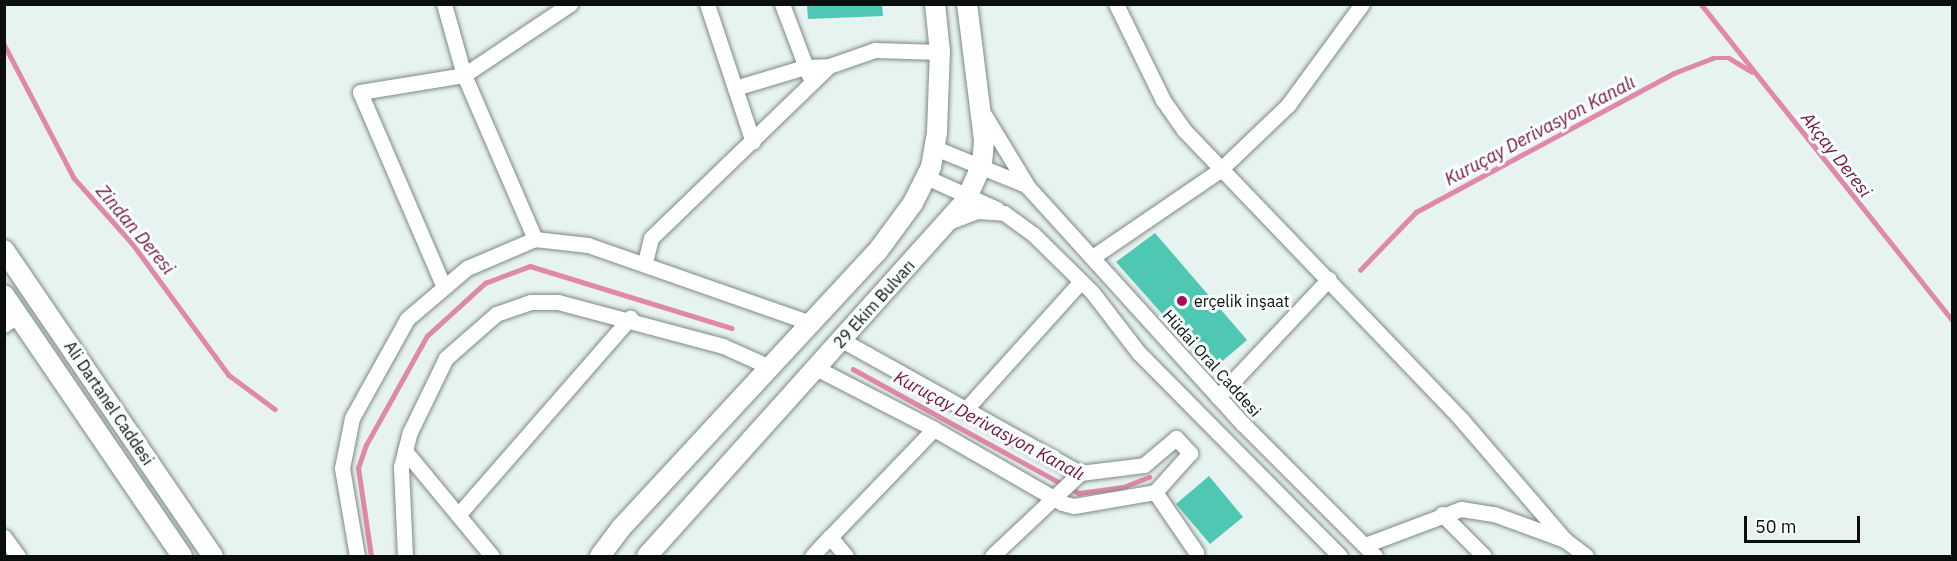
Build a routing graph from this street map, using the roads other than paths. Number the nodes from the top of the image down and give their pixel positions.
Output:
1 (444, 4) edge
2 (570, 4) edge
3 (707, 4) edge
4 (782, 4) edge
5 (935, 4) edge
6 (967, 4) edge
7 (1116, 4) edge
8 (1362, 4) edge
9 (940, 52) junction
10 (829, 66) junction
11 (806, 67) junction
12 (464, 75) junction
13 (812, 84) junction
14 (735, 88) junction
15 (981, 109) junction
16 (753, 142) junction
17 (935, 148) junction
18 (982, 164) junction
19 (1220, 170) junction
20 (926, 177) junction
21 (1028, 187) junction
22 (969, 194) junction
23 (1009, 216) junction
24 (949, 222) junction
25 (535, 239) junction
26 (4, 250) edge
27 (1094, 256) junction
28 (645, 262) junction
29 (1329, 279) junction
30 (1081, 281) junction
31 (443, 285) junction
32 (4, 295) edge
33 (630, 318) junction
34 (11, 320) edge
35 (811, 323) junction
36 (840, 339) junction
37 (770, 367) junction
38 (816, 368) junction
39 (1218, 397) junction
40 (965, 410) junction
41 (934, 429) junction
42 (405, 451) junction
43 (1078, 476) junction
44 (1155, 492) junction
45 (1057, 497) junction
46 (1442, 514) junction
47 (458, 515) junction
48 (4, 537) edge
49 (830, 537) junction
50 (1565, 540) junction
51 (1370, 551) edge
52 (1196, 555) edge
53 (18, 556) edge
54 (182, 556) edge
55 (213, 556) edge
56 (357, 556) edge
57 (405, 556) edge
58 (492, 556) edge
59 (600, 556) edge
60 (647, 556) edge
61 (812, 556) edge
62 (846, 556) edge
63 (992, 556) edge
64 (1340, 556) edge
65 (1484, 556) edge
66 (1586, 556) edge

1 - 12 street
2 - 12 street
3 - 14 street
4 - 11 street
5 - 9 main road, 29 Ekim Bulvarı
6 - 15 main road, 29 Ekim Bulvarı
7 - 19 street
8 - 19 street
9 - 10 street
9 - 17 main road, 29 Ekim Bulvarı
10 - 11 street
10 - 13 street
11 - 13 street
11 - 14 street
12 - 25 street
12 - 31 street
13 - 16 street
14 - 16 street
15 - 18 main road, 29 Ekim Bulvarı
15 - 21 street
16 - 28 street
17 - 18 street
17 - 20 main road, 29 Ekim Bulvarı
18 - 21 street
18 - 22 main road, 29 Ekim Bulvarı
19 - 27 street
19 - 29 street
20 - 22 street
20 - 35 main road, 29 Ekim Bulvarı
21 - 27 street, Hüdai Oral Caddesi
22 - 23 street
22 - 24 main road, 29 Ekim Bulvarı
23 - 24 street
23 - 30 street
24 - 36 main road, 29 Ekim Bulvarı
25 - 28 street
25 - 31 street
26 - 55 main road, Ali Dartanel Caddesi
27 - 39 street, Hüdai Oral Caddesi
28 - 35 street
29 - 39 street
29 - 50 street
30 - 40 street
30 - 64 street
31 - 56 street
32 - 34 main road, Ali Dartanel Caddesi
33 - 37 street
33 - 42 street
33 - 47 street
34 - 54 main road, Ali Dartanel Caddesi
35 - 37 main road, 29 Ekim Bulvarı
36 - 38 main road, 29 Ekim Bulvarı
36 - 40 street
37 - 59 main road, 29 Ekim Bulvarı
38 - 41 street
38 - 60 main road, 29 Ekim Bulvarı
39 - 51 street, Hüdai Oral Caddesi
40 - 43 street
41 - 45 street
41 - 49 street
42 - 47 street
42 - 57 street
43 - 44 street
43 - 45 street
44 - 45 street
44 - 52 street
45 - 63 street
46 - 50 street
46 - 51 street
46 - 65 street
47 - 58 street
48 - 53 street
49 - 61 street
49 - 62 street
50 - 66 street

